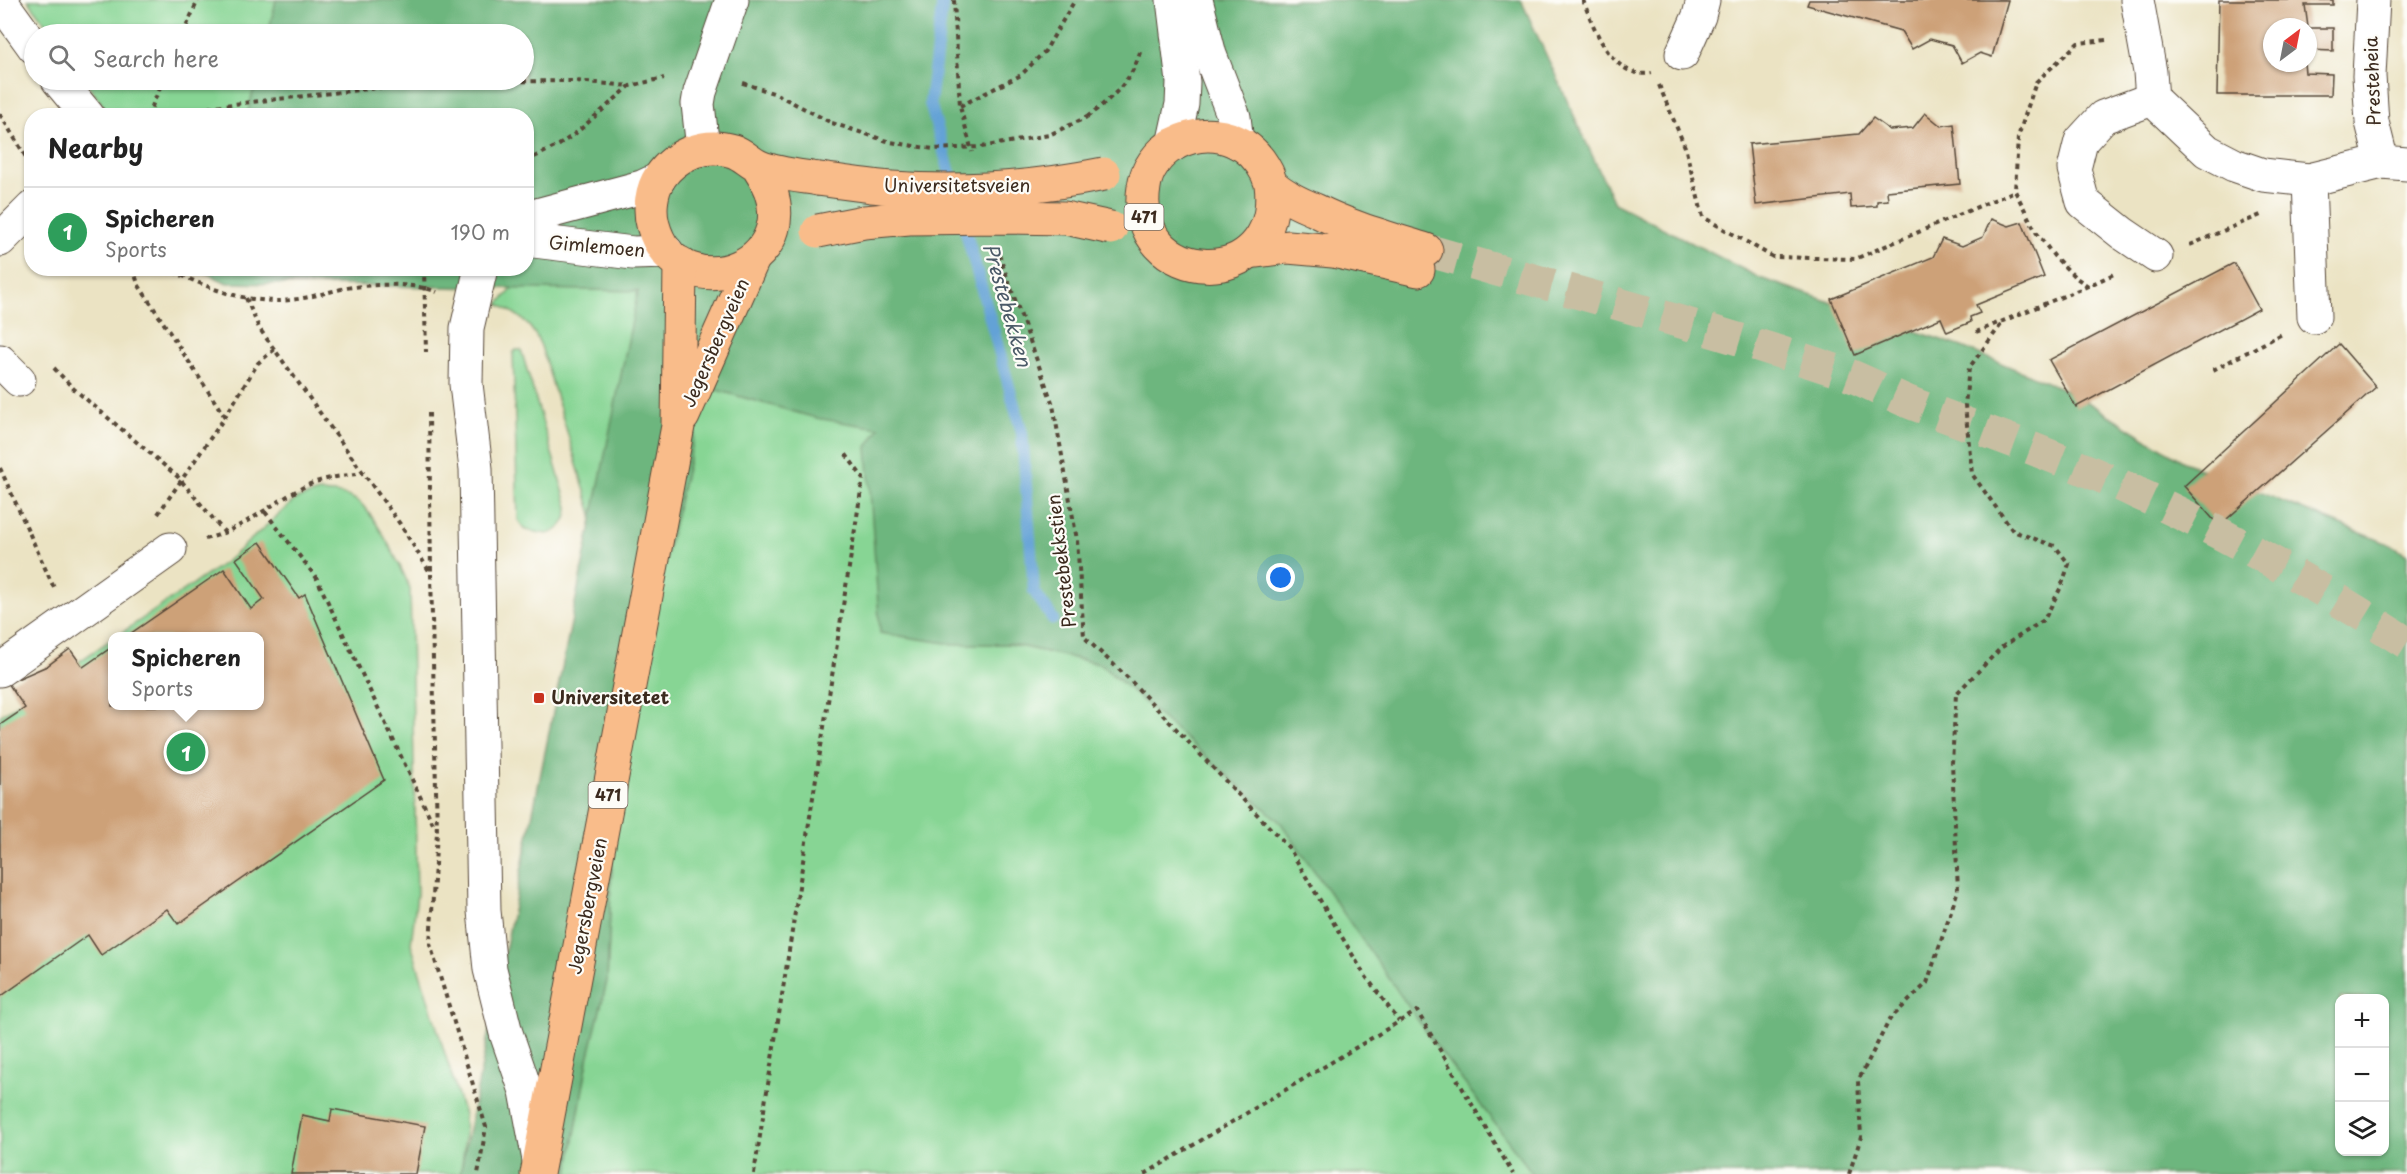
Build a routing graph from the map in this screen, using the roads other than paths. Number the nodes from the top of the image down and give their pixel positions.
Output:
1 (0, 0) edge
2 (732, 0) edge
3 (1173, 0) edge
4 (1196, 0) edge
5 (1703, 0) edge
6 (2137, 0) edge
7 (2373, 0) edge
8 (24, 33) edge
9 (1682, 54) dead end
10 (66, 90) edge
11 (2152, 99) junction
12 (81, 108) edge
13 (1237, 142) junction
14 (703, 149) junction
15 (1164, 153) junction
16 (2394, 163) edge
17 (758, 167) junction
18 (659, 179) junction
19 (2309, 180) junction
20 (1271, 184) junction
21 (24, 216) edge
22 (534, 216) edge
23 (1154, 239) junction
24 (0, 240) edge
25 (534, 241) edge
26 (761, 250) junction
27 (1249, 252) junction
28 (2156, 256) dead end
29 (673, 258) junction
30 (479, 276) edge
31 (2314, 317) road end
32 (678, 426) junction
33 (170, 549) road end
34 (0, 670) edge
35 (538, 1169) edge

1 - 8 street
2 - 14 street
3 - 15 street
4 - 13 street
5 - 9 street
6 - 11 street
7 - 16 street, Presteheia
10 - 12 street
11 - 19 street, Presteheia
11 - 28 street
13 - 15 main road, 471
13 - 20 main road, 471
14 - 17 main road, 471
14 - 18 main road, 471
15 - 17 main road, Universitetsveien / 471, bridge
15 - 23 main road, 471
16 - 19 street, Presteheia
17 - 26 main road, 471
18 - 22 street, Gimlemoen
18 - 29 main road, 471
19 - 31 street
20 - 27 main road, 471
20 - 27 main road, 471
21 - 24 street
23 - 26 main road, Universitetsveien / 471, bridge
23 - 27 main road, 471
25 - 29 street, Gimlemoen
26 - 29 main road, 471
26 - 32 main road, Jegersbergveien / 471
29 - 32 main road, Jegersbergveien / 471
30 - 35 street
32 - 35 main road, Jegersbergveien / 471
33 - 34 street

